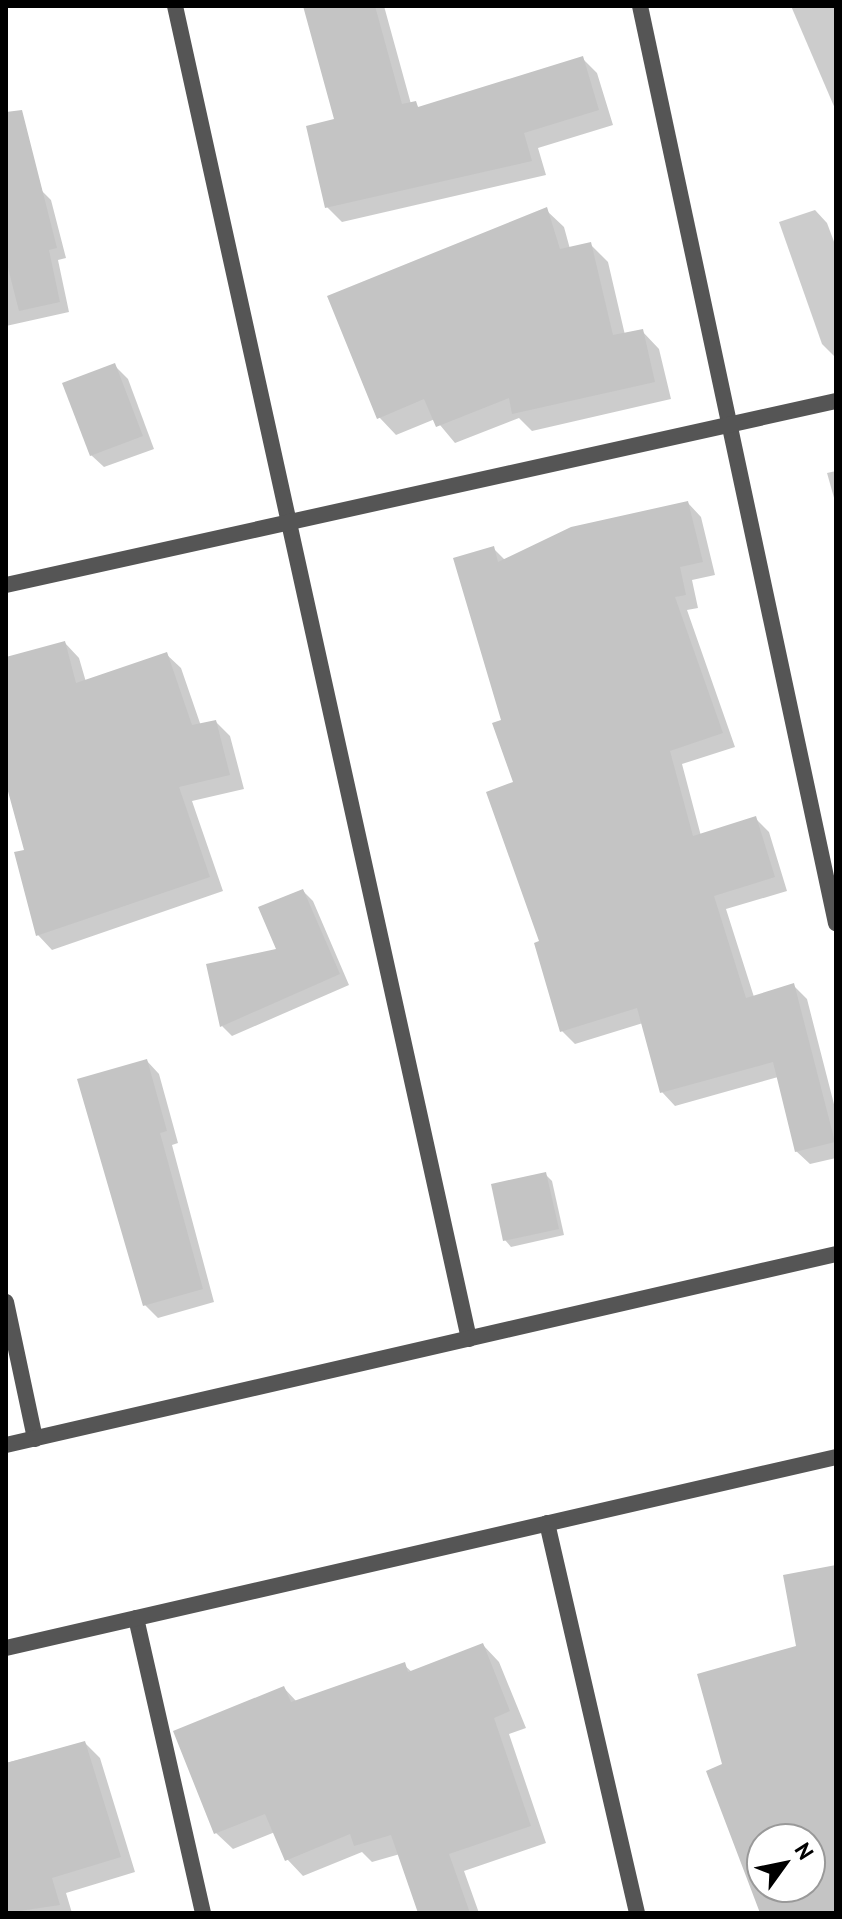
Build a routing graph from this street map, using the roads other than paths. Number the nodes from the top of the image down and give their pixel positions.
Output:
1 (175, 6) edge
2 (640, 6) edge
3 (836, 401) edge
4 (730, 424) junction
5 (292, 520) junction
6 (6, 585) edge
7 (836, 923) edge
8 (836, 1254) edge
9 (6, 1302) edge
10 (469, 1339) junction
11 (35, 1439) junction
12 (6, 1445) edge
13 (836, 1457) edge
14 (547, 1523) junction
15 (136, 1618) junction
16 (6, 1648) edge
17 (203, 1913) edge
18 (637, 1913) edge

1 - 5 street
2 - 4 street
3 - 4 street
4 - 5 street
4 - 7 street
5 - 6 street
5 - 10 street
8 - 10 street
9 - 11 street
10 - 11 street
11 - 12 street
13 - 14 street
14 - 15 street
14 - 18 street
15 - 16 street
15 - 17 street

